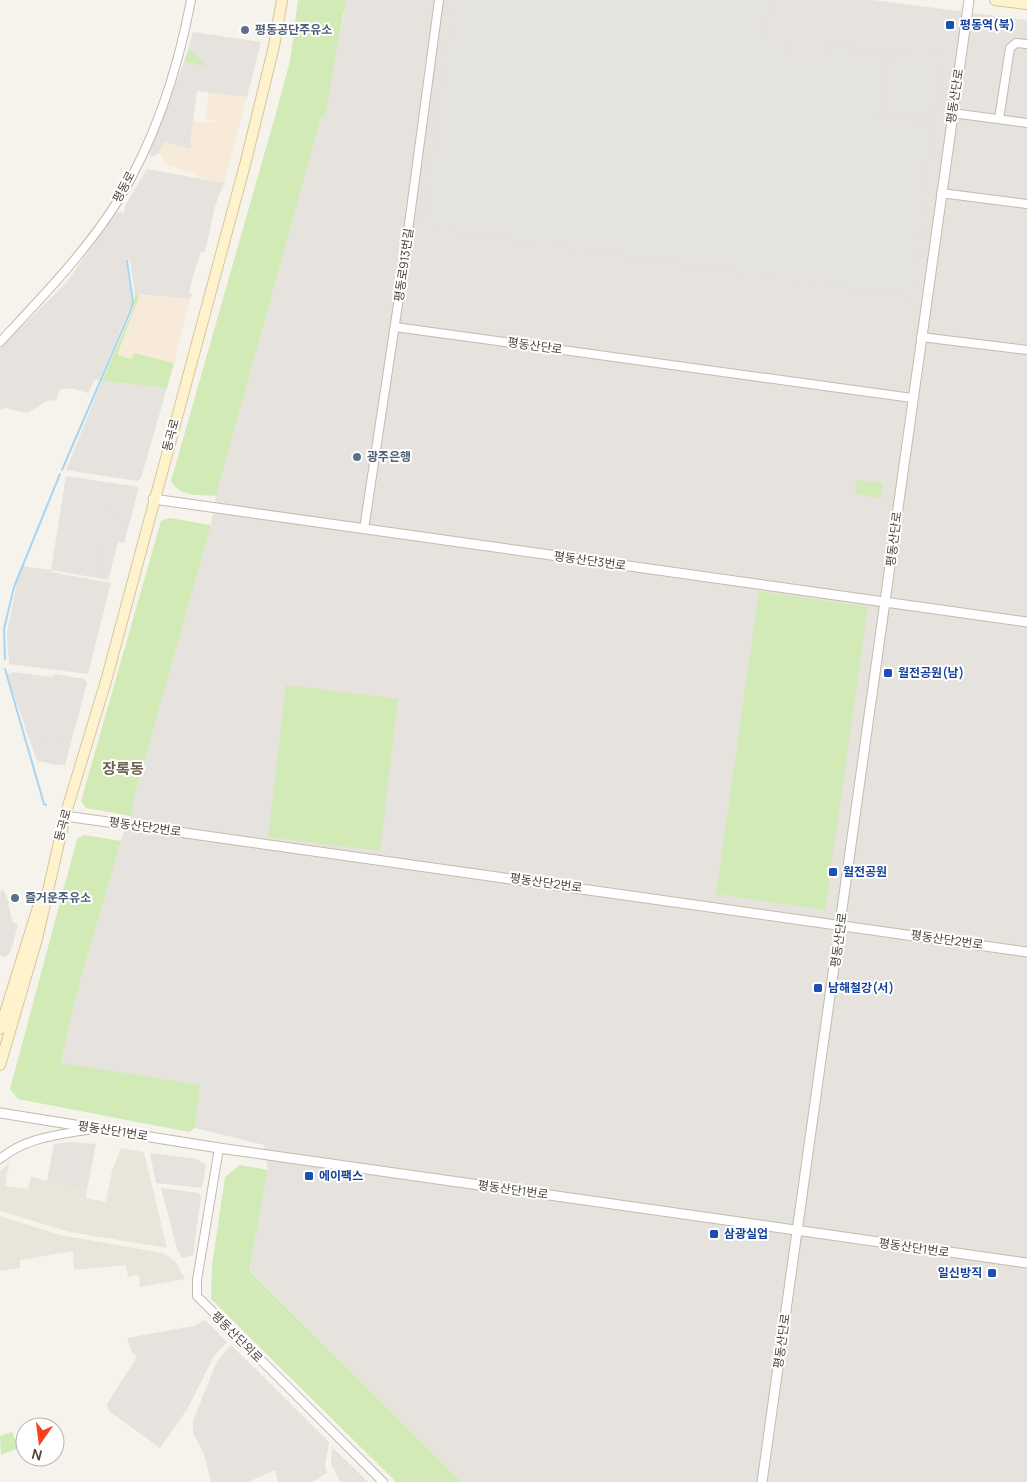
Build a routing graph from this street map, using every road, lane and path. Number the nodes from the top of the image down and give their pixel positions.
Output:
1 (191, 0) edge
2 (282, 0) edge
3 (439, 0) edge
4 (969, 0) edge
5 (995, 0) edge
6 (1027, 4) edge
7 (1027, 44) edge
8 (952, 113) junction
9 (999, 119) junction
10 (1027, 123) edge
11 (941, 193) junction
12 (1027, 204) edge
13 (395, 327) junction
14 (921, 337) junction
15 (0, 342) edge
16 (1027, 350) edge
17 (912, 398) junction
18 (153, 499) junction
19 (364, 529) junction
20 (886, 603) junction
21 (1027, 622) edge
22 (65, 816) junction
23 (52, 868) junction
24 (842, 926) junction
25 (1027, 952) edge
26 (0, 1029) edge
27 (0, 1064) edge
28 (0, 1113) edge
29 (96, 1128) junction
30 (219, 1148) junction
31 (0, 1159) edge
32 (797, 1232) junction
33 (1027, 1264) edge
34 (383, 1482) edge
35 (762, 1482) edge

1 - 15 street, 평동로
2 - 18 main road, 동곡로
3 - 13 street, 평동로913번길
4 - 8 street, 평동산단로
5 - 6 main road
7 - 9 street
8 - 9 street
8 - 11 street, 평동산단로
9 - 10 street
11 - 12 street
11 - 14 street, 평동산단로
13 - 17 street, 평동산단로
13 - 19 street, 평동로913번길
14 - 16 street
14 - 17 street, 평동산단로
17 - 20 street, 평동산단로
18 - 19 street, 평동산단3번로
18 - 22 main road, 동곡로
19 - 20 street, 평동산단3번로
20 - 21 street, 평동산단3번로
20 - 24 street, 평동산단로
22 - 23 main road, 동곡로
22 - 24 street, 평동산단2번로
23 - 26 main road, 동곡로
23 - 27 main road, 동곡로
24 - 25 street, 평동산단2번로
24 - 32 street, 평동산단로
28 - 29 street, 평동산단1번로
29 - 30 street, 평동산단1번로
29 - 31 street
30 - 32 street, 평동산단1번로
30 - 34 street, 평동산단외로
32 - 33 street, 평동산단1번로
32 - 35 street, 평동산단로

